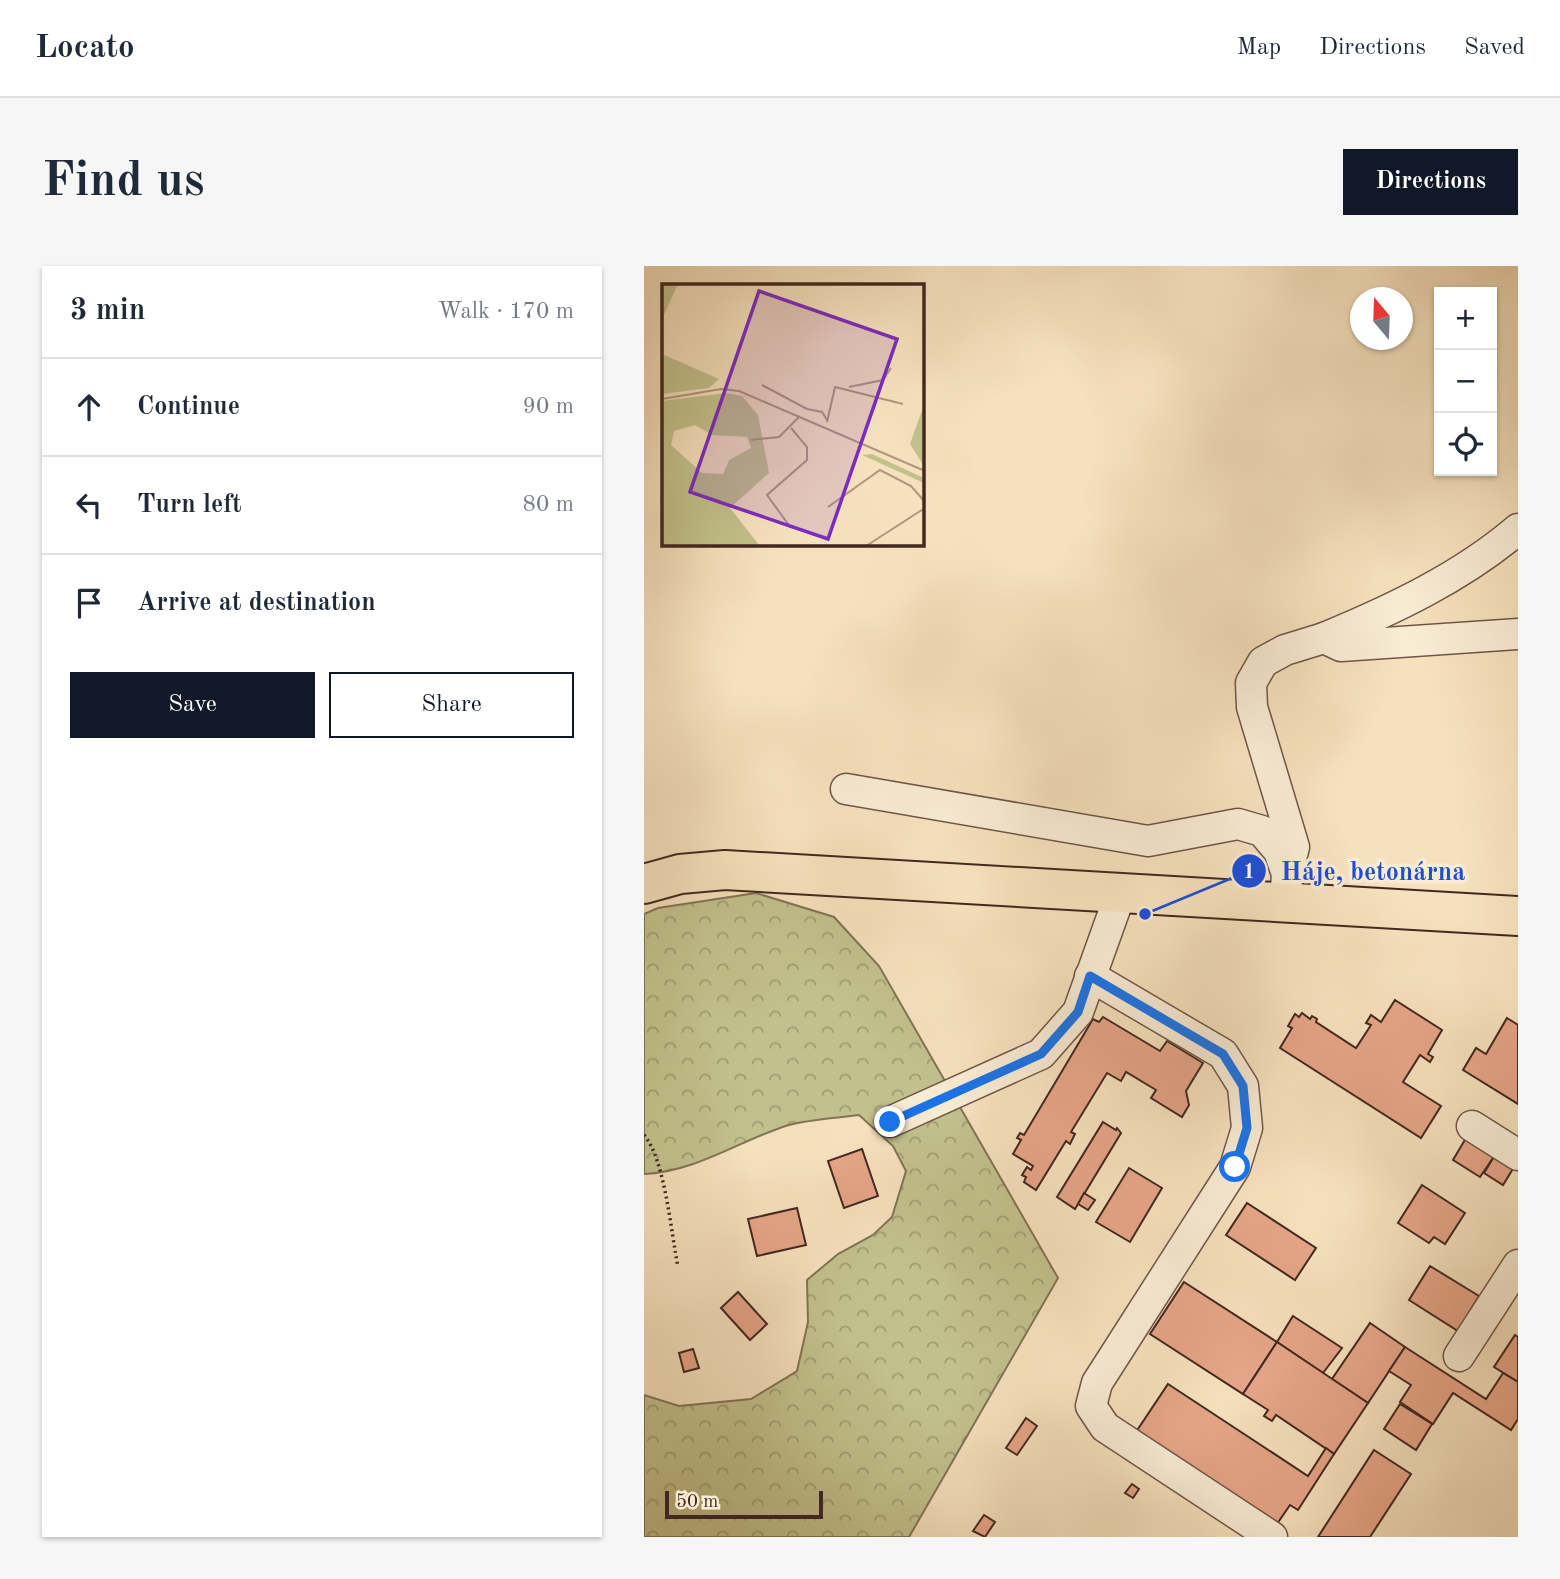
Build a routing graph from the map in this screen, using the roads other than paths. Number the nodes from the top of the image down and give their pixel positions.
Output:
1 (1518, 529) edge
2 (1518, 634) edge
3 (1324, 638) junction
4 (846, 789) dead end
5 (644, 884) edge
6 (1286, 888) junction
7 (1121, 892) junction
8 (1518, 916) edge
9 (1090, 976) junction
10 (890, 1122) dead end
11 (1472, 1126) dead end
12 (1518, 1155) edge
13 (1518, 1265) edge
14 (1459, 1356) dead end
15 (1272, 1537) edge

1 - 3 lane
2 - 3 lane
3 - 6 lane
4 - 6 lane
5 - 7 main road
6 - 7 main road
6 - 8 main road
7 - 9 lane
9 - 10 lane
9 - 15 lane
11 - 12 lane
13 - 14 lane

